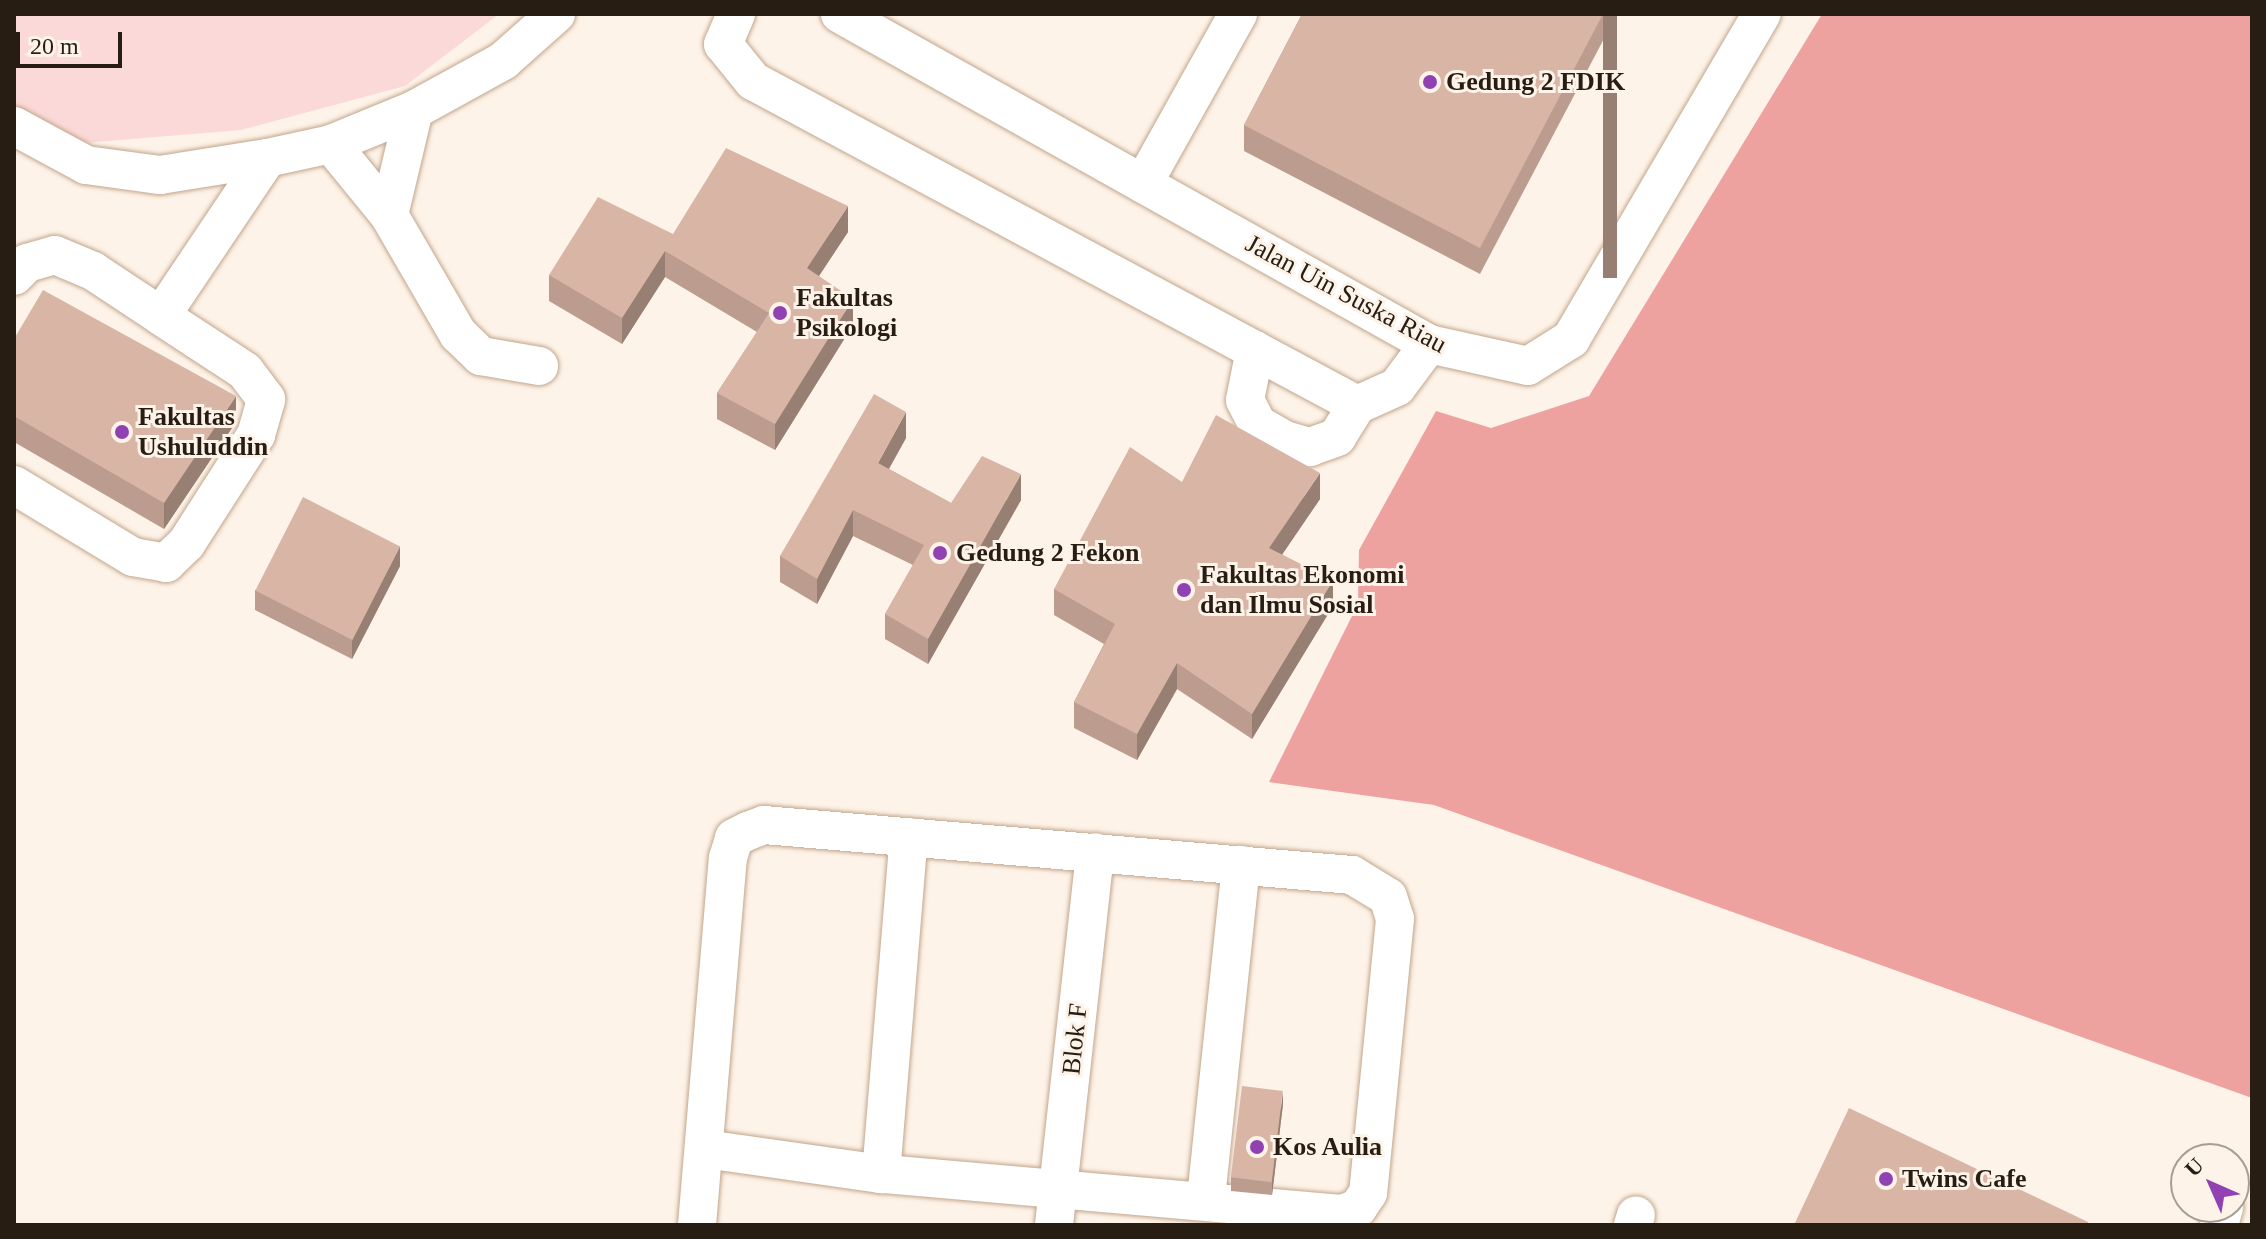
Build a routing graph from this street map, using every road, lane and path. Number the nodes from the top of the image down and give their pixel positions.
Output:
1 (556, 14) edge
2 (736, 14) edge
3 (840, 14) edge
4 (1238, 14) edge
5 (1762, 14) edge
6 (414, 110) junction
7 (14, 126) edge
8 (331, 144) junction
9 (267, 158) junction
10 (1143, 184) junction
11 (389, 215) junction
12 (14, 276) edge
13 (161, 316) junction
14 (1429, 344) junction
15 (1255, 350) junction
16 (539, 366) dead end
17 (1357, 405) junction
18 (14, 485) edge
19 (909, 837) junction
20 (1095, 852) junction
21 (1241, 865) junction
22 (705, 1149) junction
23 (881, 1174) junction
24 (1058, 1188) junction
25 (1206, 1198) junction
26 (697, 1225) edge
27 (1054, 1225) edge

1 - 6 street
2 - 15 street
3 - 10 street, Jalan Uin Suska Riau
4 - 10 street
5 - 14 street, Jalan Uin Suska Riau
6 - 8 street
6 - 11 street
7 - 9 street
8 - 9 street
8 - 11 street
9 - 13 street
10 - 14 street, Jalan Uin Suska Riau
11 - 16 street
12 - 13 street
13 - 18 street
14 - 17 street
15 - 17 street
15 - 17 street
19 - 20 street
19 - 22 street
19 - 23 street
20 - 21 street
20 - 24 street, Blok F
21 - 25 street
21 - 25 street
22 - 23 street
22 - 26 street
23 - 24 street
24 - 25 street
24 - 27 street, Blok F

